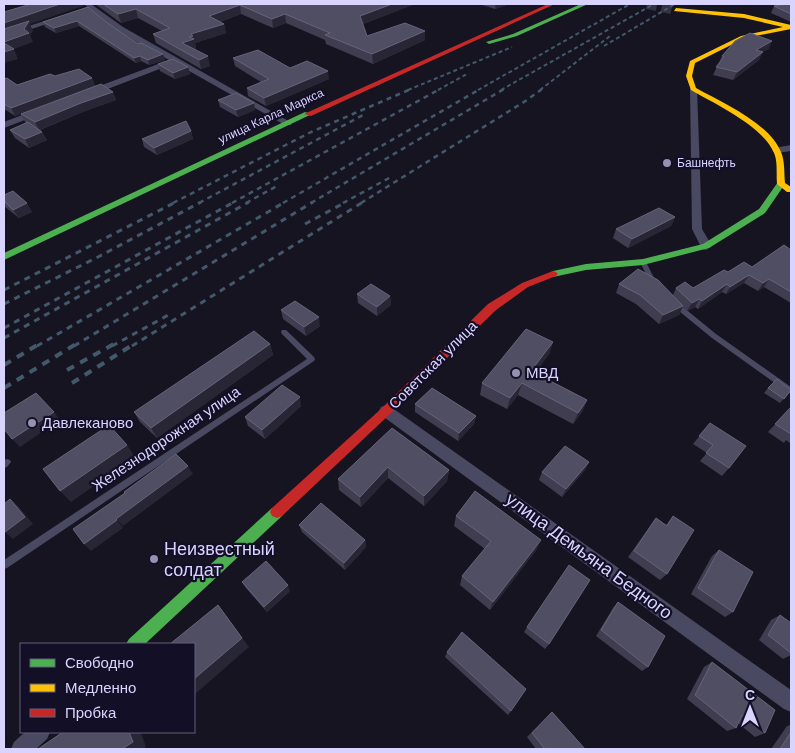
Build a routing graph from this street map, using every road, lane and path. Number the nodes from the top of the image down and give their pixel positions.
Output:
1 (552, 4) edge
2 (585, 4) edge
3 (87, 7) edge
4 (65, 16) edge
5 (790, 27) edge
6 (733, 33) junction
7 (4, 36) edge
8 (446, 52) junction
9 (175, 60) junction
10 (693, 90) junction
11 (76, 98) edge
12 (49, 108) edge
13 (288, 123) junction
14 (4, 125) edge
15 (791, 148) edge
16 (778, 150) junction
17 (781, 184) junction
18 (791, 190) edge
19 (706, 246) junction
20 (4, 257) edge
21 (643, 262) junction
22 (657, 287) edge
23 (669, 299) edge
24 (284, 332) dead end
25 (791, 391) edge
26 (386, 411) junction
27 (4, 564) edge
28 (135, 643) edge
29 (791, 702) edge
30 (39, 733) edge
31 (21, 749) edge

1 - 8 street, улица Карла Маркса
2 - 8 street
3 - 9 street
4 - 7 street
5 - 6 street
5 - 6 street
6 - 10 street
8 - 13 street, улица Карла Маркса
9 - 11 street
9 - 13 street
10 - 16 street
10 - 19 street
12 - 14 street
13 - 20 street, улица Карла Маркса
15 - 16 street
16 - 17 street
17 - 18 street
17 - 19 street, Советская улица
19 - 21 street, Советская улица
21 - 22 lane
21 - 26 street, Советская улица
23 - 25 lane
24 - 27 lane, Железнодорожная улица
26 - 28 street, Советская улица
26 - 29 street, улица Демьяна Бедного
30 - 31 street

